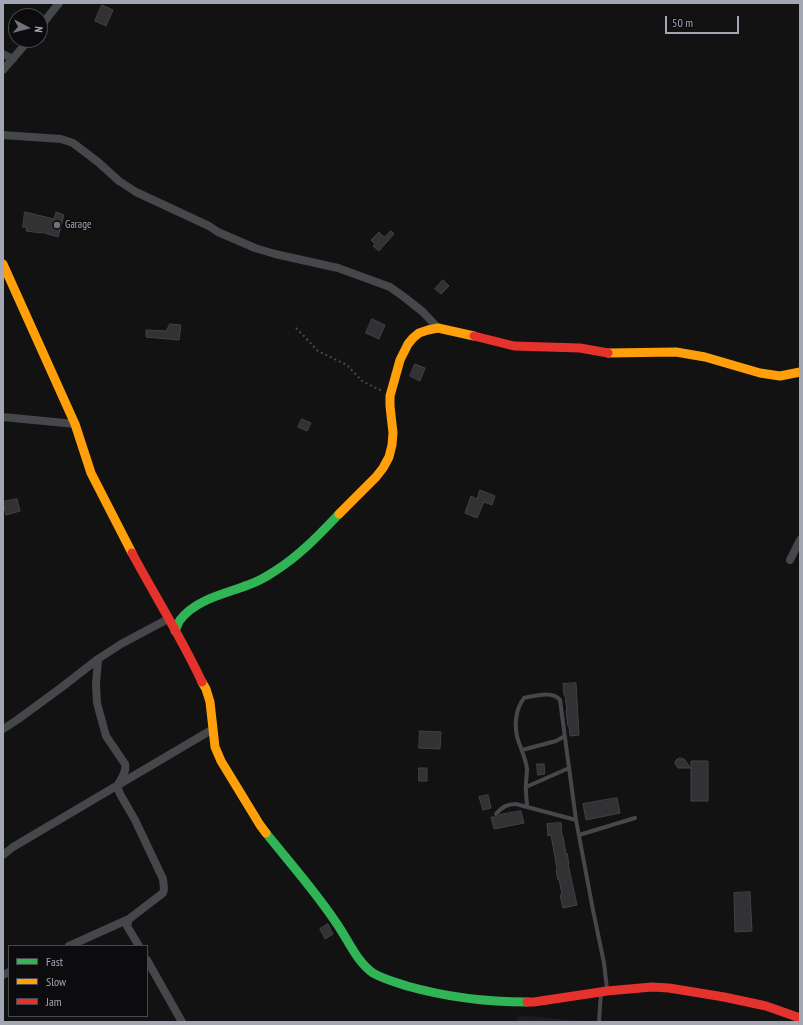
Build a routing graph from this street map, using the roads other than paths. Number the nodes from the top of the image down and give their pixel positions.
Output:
1 (59, 3) edge
2 (48, 17) edge
3 (22, 48) edge
4 (3, 54) edge
5 (13, 59) junction
6 (3, 70) edge
7 (3, 135) edge
8 (3, 264) edge
9 (438, 328) junction
10 (800, 372) edge
11 (3, 417) edge
12 (75, 424) junction
13 (800, 540) edge
14 (790, 560) dead end
15 (168, 619) junction
16 (175, 631) junction
17 (98, 659) junction
18 (3, 729) edge
19 (213, 729) junction
20 (565, 736) junction
21 (522, 750) junction
22 (569, 768) junction
23 (117, 786) junction
24 (526, 787) junction
25 (527, 807) junction
26 (496, 814) dead end
27 (635, 818) dead end
28 (576, 820) junction
29 (579, 835) junction
30 (3, 855) edge
31 (129, 919) junction
32 (71, 945) edge
33 (138, 945) edge
34 (148, 962) edge
35 (604, 992) junction
36 (800, 1018) edge
37 (182, 1022) edge
38 (599, 1022) edge

1 - 2 street
3 - 5 street
4 - 5 street
5 - 6 street
7 - 9 street
8 - 12 street
9 - 10 street
9 - 16 street
11 - 12 street
12 - 15 street
13 - 14 street
15 - 16 street
15 - 17 street
16 - 19 street
17 - 18 street
17 - 23 street
19 - 23 street
19 - 35 street
20 - 21 lane
20 - 21 lane
20 - 22 lane
21 - 24 lane
22 - 24 lane
22 - 28 lane
23 - 30 street
23 - 31 street
24 - 25 lane
25 - 26 lane
25 - 28 lane
27 - 29 lane
28 - 29 lane
29 - 35 lane
31 - 32 street
31 - 33 street
34 - 37 street
35 - 36 street
35 - 38 lane

